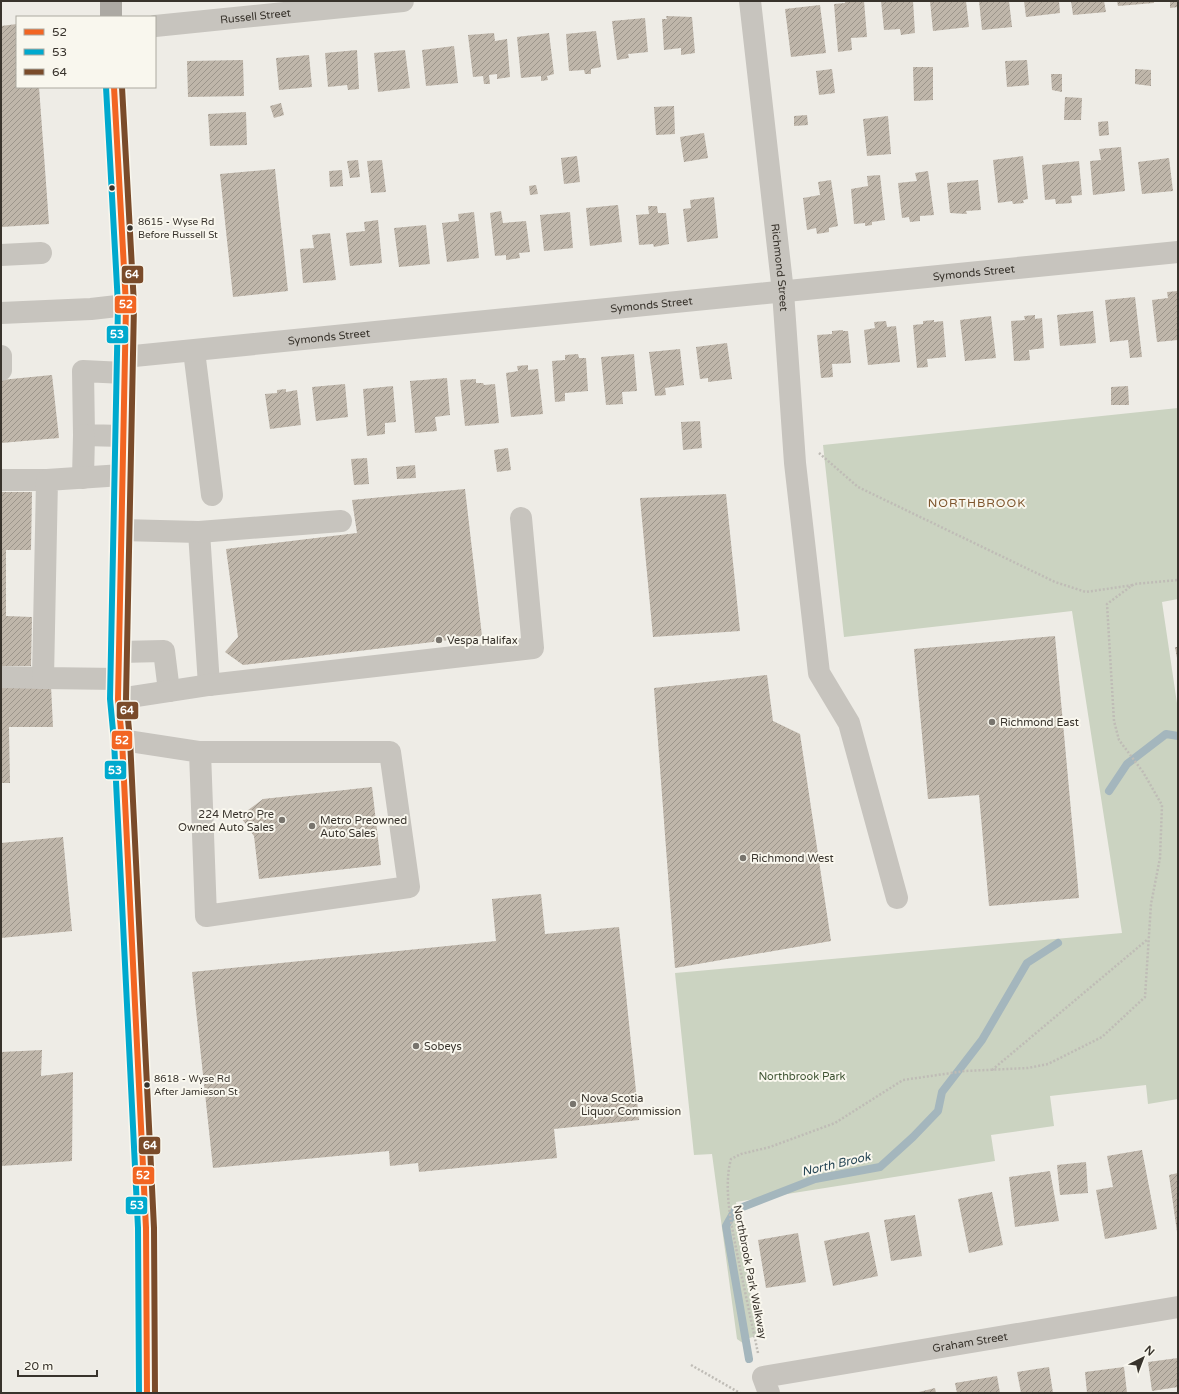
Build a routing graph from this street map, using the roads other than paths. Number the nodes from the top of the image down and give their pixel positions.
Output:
1 (111, 1) edge
2 (403, 1) edge
3 (750, 1) edge
4 (111, 16) edge
5 (156, 26) edge
6 (114, 88) edge
7 (1178, 252) edge
8 (41, 253) dead end
9 (1, 256) edge
10 (783, 292) junction
11 (126, 305) junction
12 (1, 313) edge
13 (194, 351) junction
14 (1, 356) edge
15 (124, 365) junction
16 (1, 370) edge
17 (84, 435) junction
18 (122, 436) junction
19 (122, 476) junction
20 (83, 478) junction
21 (1, 480) edge
22 (47, 480) junction
23 (212, 495) dead end
24 (521, 518) dead end
25 (341, 521) dead end
26 (121, 530) junction
27 (199, 532) junction
28 (119, 652) junction
29 (1, 677) edge
30 (43, 678) junction
31 (209, 685) junction
32 (118, 689) junction
33 (169, 691) junction
34 (122, 740) junction
35 (200, 752) junction
36 (897, 898) dead end
37 (1178, 1307) edge
38 (766, 1385) edge
39 (147, 1393) edge

1 - 4 main road
2 - 5 street, Russell Street
3 - 10 street, Richmond Street
6 - 11 main road
7 - 10 street, Symonds Street
8 - 9 street
10 - 13 street, Symonds Street
10 - 36 street, Richmond Street
11 - 12 street
11 - 15 main road
13 - 15 street, Symonds Street
13 - 23 street
14 - 16 street
15 - 17 street, Symonds Street
15 - 18 main road
17 - 18 street
17 - 20 street
18 - 19 main road
19 - 20 street
19 - 26 main road
20 - 22 street
21 - 22 street
22 - 30 street
24 - 31 street
25 - 27 street
26 - 27 street
26 - 28 main road
27 - 31 street
28 - 32 main road
28 - 33 street
29 - 30 street
30 - 32 street
31 - 33 street
32 - 33 street
32 - 34 main road
34 - 35 street
34 - 39 main road
35 - 35 street
37 - 38 street, Graham Street

